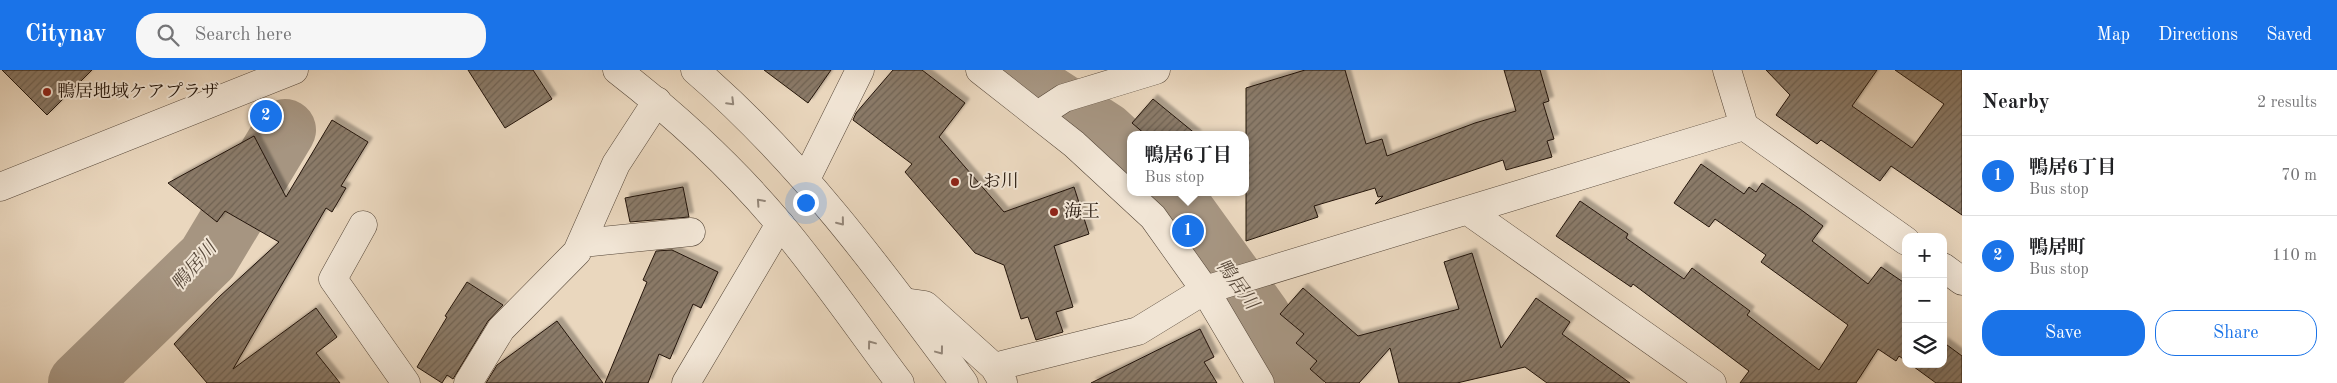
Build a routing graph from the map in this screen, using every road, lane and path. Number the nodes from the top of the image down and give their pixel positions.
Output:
1 (294, 70) edge
2 (617, 70) edge
3 (695, 70) edge
4 (860, 70) edge
5 (980, 70) edge
6 (1156, 70) edge
7 (1726, 70) edge
8 (657, 101) junction
9 (1038, 115) junction
10 (1744, 126) junction
11 (806, 179) junction
12 (0, 187) edge
13 (1127, 193) edge
14 (1130, 196) edge
15 (1468, 211) junction
16 (780, 224) junction
17 (362, 225) dead end
18 (691, 232) dead end
19 (1902, 238) edge
20 (582, 243) junction
21 (1947, 270) edge
22 (1962, 281) edge
23 (1205, 290) junction
24 (904, 302) junction
25 (999, 375) edge
26 (406, 383) edge
27 (468, 383) edge
28 (686, 383) edge
29 (900, 383) edge
30 (964, 383) edge
31 (1260, 383) edge
32 (1712, 383) edge

1 - 12 street
2 - 8 street
3 -> 11 street
4 - 11 street
5 - 9 street
6 - 9 street
7 - 10 street
16 -> 8 street
8 - 20 street
9 - 13 street
10 - 15 street
10 - 19 street
11 -> 24 street
14 - 23 street
15 - 23 street
15 - 32 street
16 - 28 street
29 -> 16 street
17 - 26 street
18 - 20 street
20 - 27 street
21 - 22 street
23 - 25 street
23 - 31 street
24 - 25 street
24 -> 30 street

